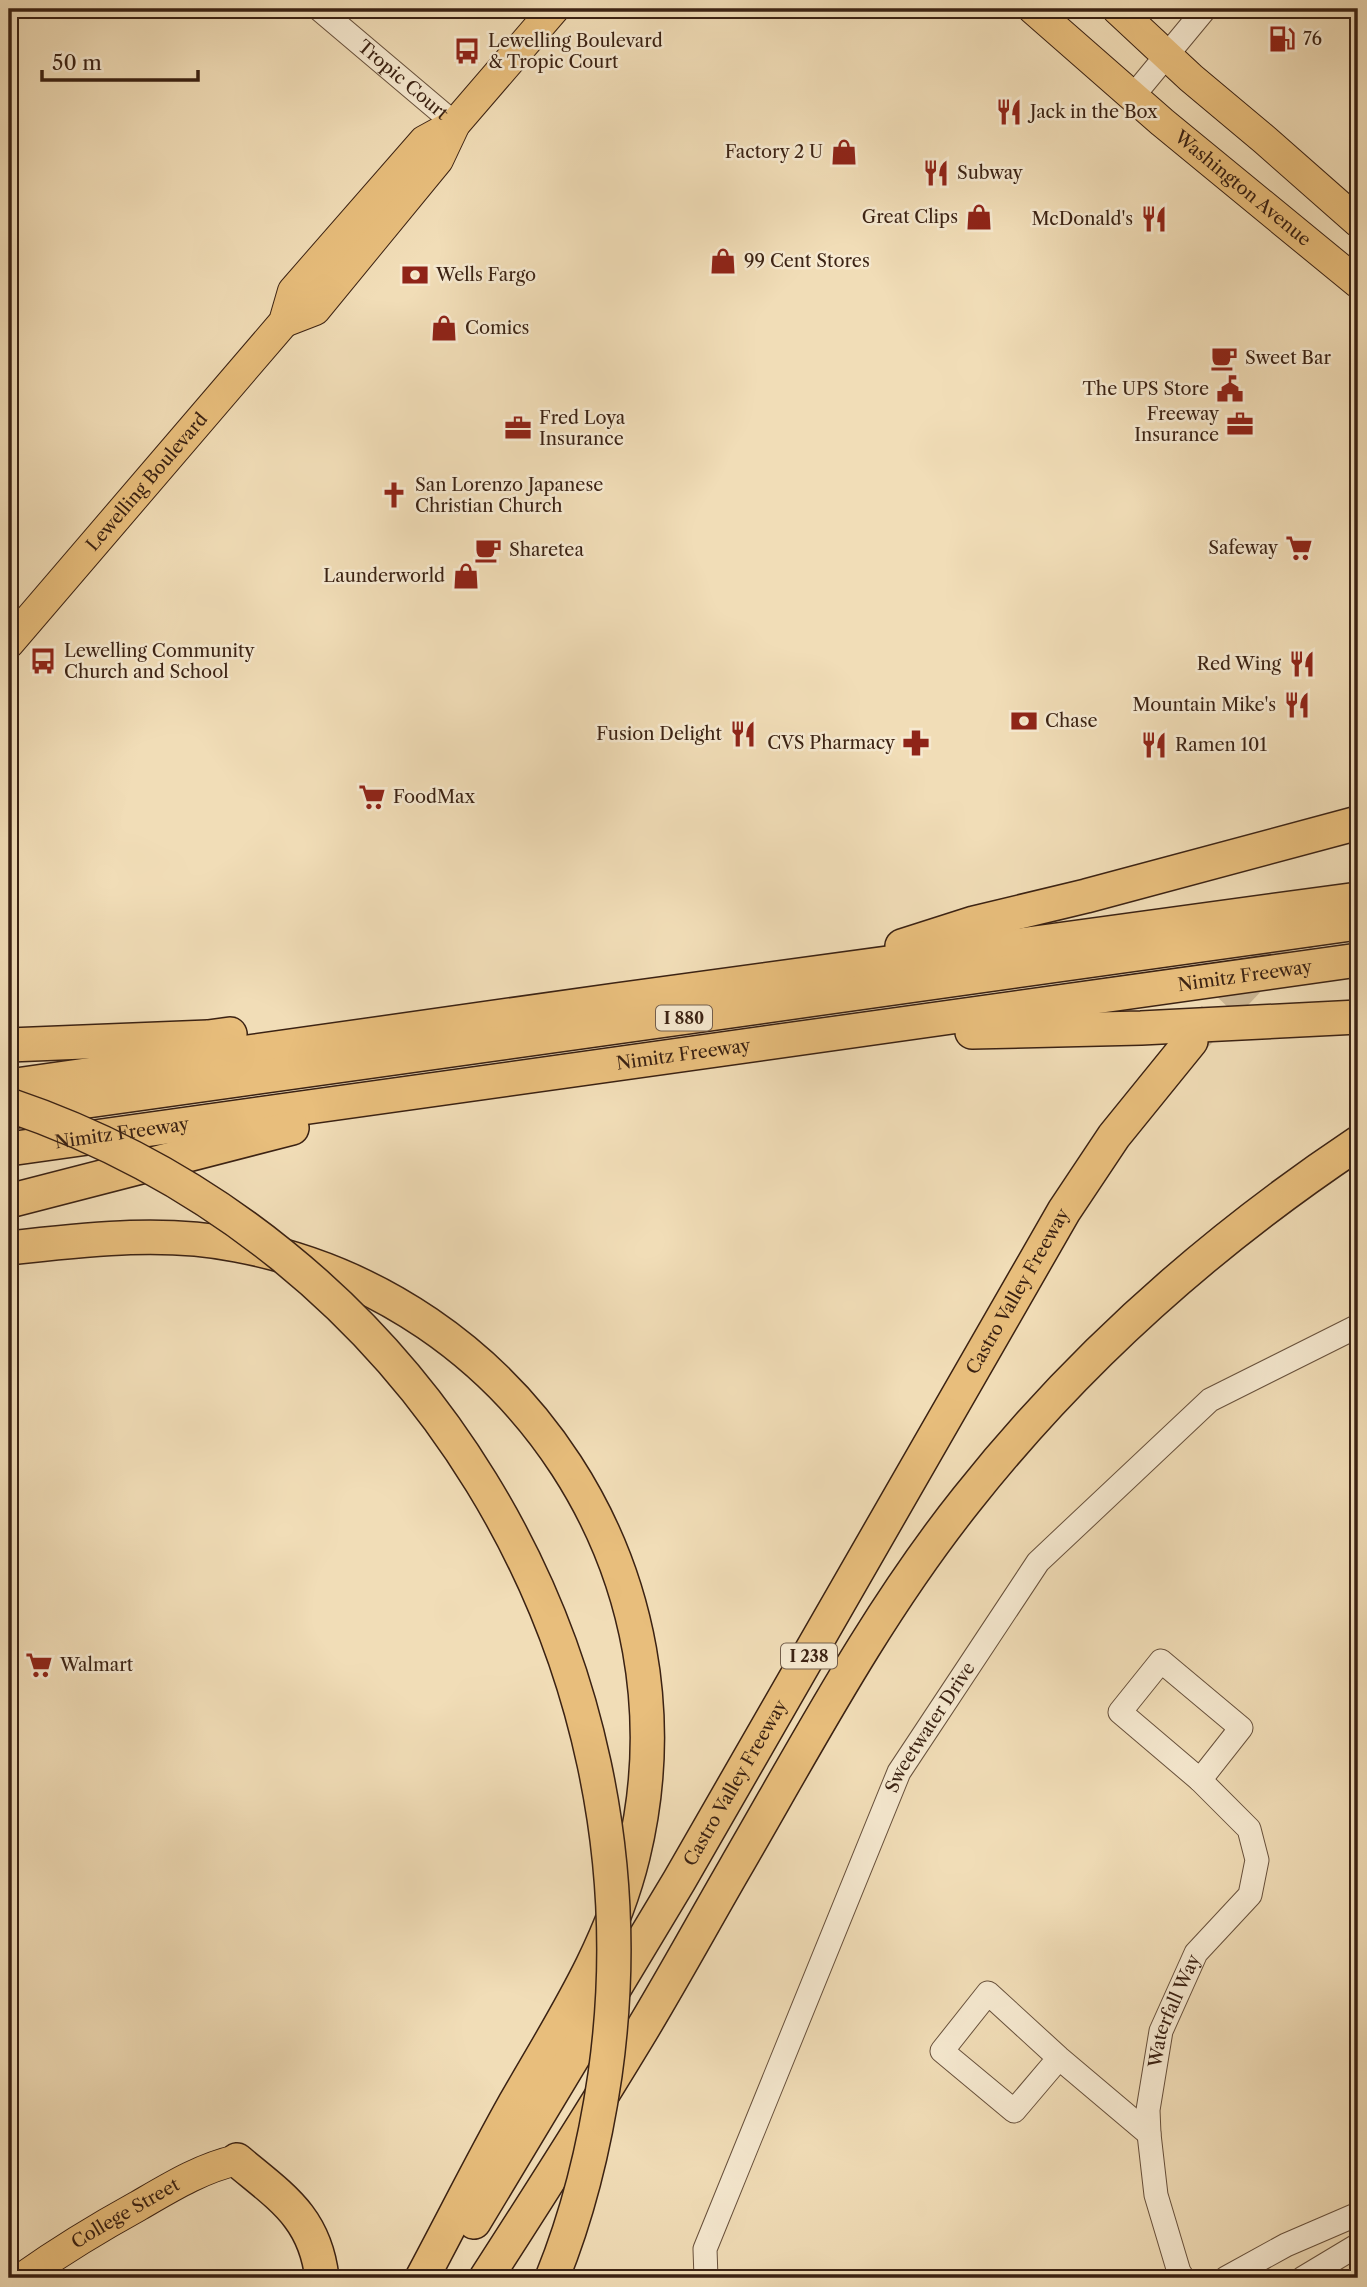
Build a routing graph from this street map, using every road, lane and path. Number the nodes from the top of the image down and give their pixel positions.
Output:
1 (319, 9) edge
2 (554, 9) edge
3 (1034, 9) edge
4 (1117, 9) edge
5 (1205, 9) edge
6 (1167, 55) junction
7 (1133, 96) junction
8 (455, 124) junction
9 (1358, 222) edge
10 (1358, 283) edge
11 (9, 643) edge
12 (1358, 823) edge
13 (1358, 899) edge
14 (1358, 923) edge
15 (1358, 960) edge
16 (823, 972) junction
17 (616, 1000) junction
18 (1358, 1017) edge
19 (822, 1035) junction
20 (1191, 1041) tunnel mouth
21 (9, 1045) edge
22 (481, 1083) junction
23 (9, 1086) edge
24 (9, 1105) edge
25 (9, 1112) edge
26 (1358, 1143) edge
27 (9, 1149) edge
28 (1358, 1168) edge
29 (9, 1201) edge
30 (1262, 1210) junction
31 (9, 1248) edge
32 (1358, 1326) edge
33 (1200, 1780) junction
34 (1059, 2057) junction
35 (1149, 2134) junction
36 (237, 2160) joint
37 (1358, 2214) edge
38 (1358, 2245) edge
39 (22, 2278) edge
40 (322, 2278) edge
41 (422, 2278) edge
42 (437, 2278) edge
43 (486, 2278) edge
44 (552, 2278) edge
45 (706, 2278) edge
46 (1184, 2278) edge
47 (1226, 2278) edge
48 (1303, 2278) edge

1 - 8 street, Tropic Court
2 - 8 main road, Lewelling Boulevard
3 - 7 main road, Washington Avenue
4 - 6 main road
5 - 6 street
6 - 7 street
6 - 9 main road
7 - 10 main road, Washington Avenue
8 - 11 main road, Lewelling Boulevard
12 - 16 highway
13 - 16 highway, I 880
14 - 25 highway, I 880
15 - 19 highway, Nimitz Freeway / I 880
16 - 17 highway, I 880
17 - 21 highway
17 - 23 highway, I 880
18 - 19 highway
19 - 22 highway, Nimitz Freeway / I 880
20 - 42 highway, Castro Valley Freeway / I 238
22 - 27 highway, Nimitz Freeway / I 880
22 - 29 highway
24 - 44 highway, bridge
26 - 30 highway
28 - 30 highway
30 - 43 highway, I 238
31 - 41 highway
32 - 45 street, Sweetwater Drive
33 - 33 street, Waterfall Way
33 - 35 street, Waterfall Way
34 - 34 street
34 - 35 street
35 - 46 street, Waterfall Way
36 - 39 main road, College Street
36 - 40 highway
37 - 47 street
38 - 48 street

